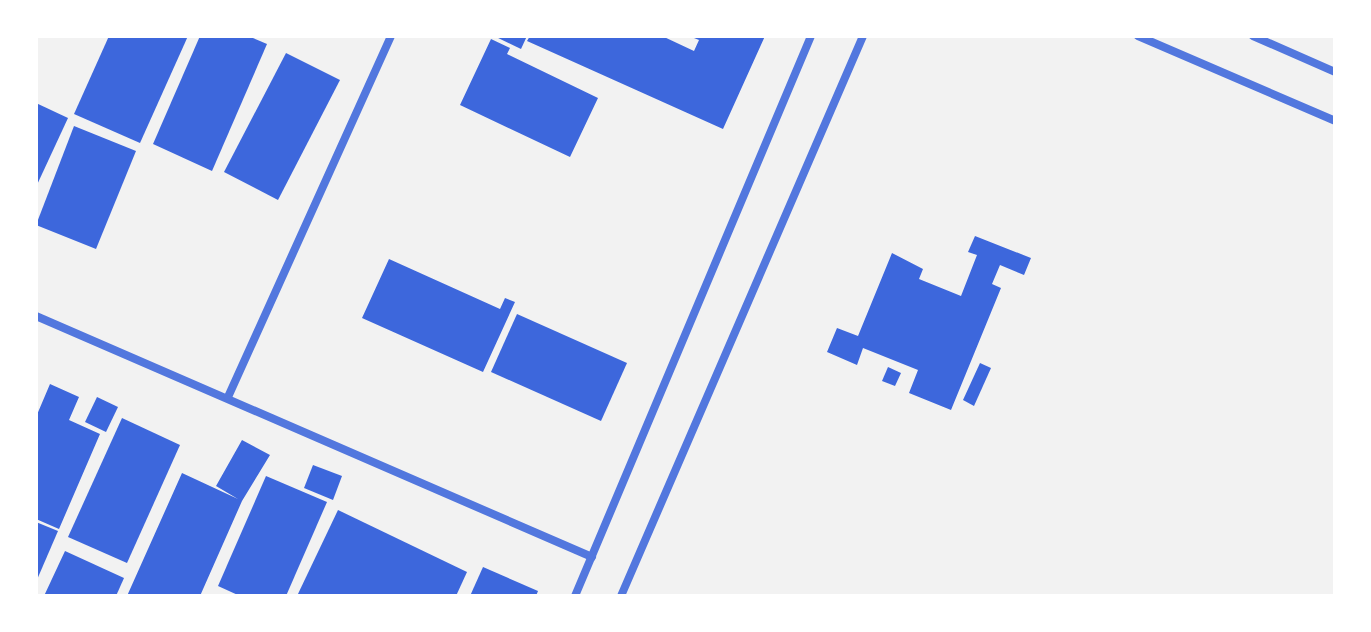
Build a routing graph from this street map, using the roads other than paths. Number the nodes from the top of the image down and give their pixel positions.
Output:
1 (379, 36) edge
2 (811, 36) edge
3 (863, 36) edge
4 (1138, 36) edge
5 (1253, 36) edge
6 (390, 38) edge
7 (1335, 72) edge
8 (1335, 121) edge
9 (36, 316) edge
10 (228, 397) junction
11 (592, 557) junction
12 (575, 596) edge
13 (621, 596) edge

1 - 6 street
2 - 11 street
3 - 13 street
4 - 8 street
5 - 7 street
6 - 10 street
9 - 10 street
10 - 11 street
11 - 12 street

